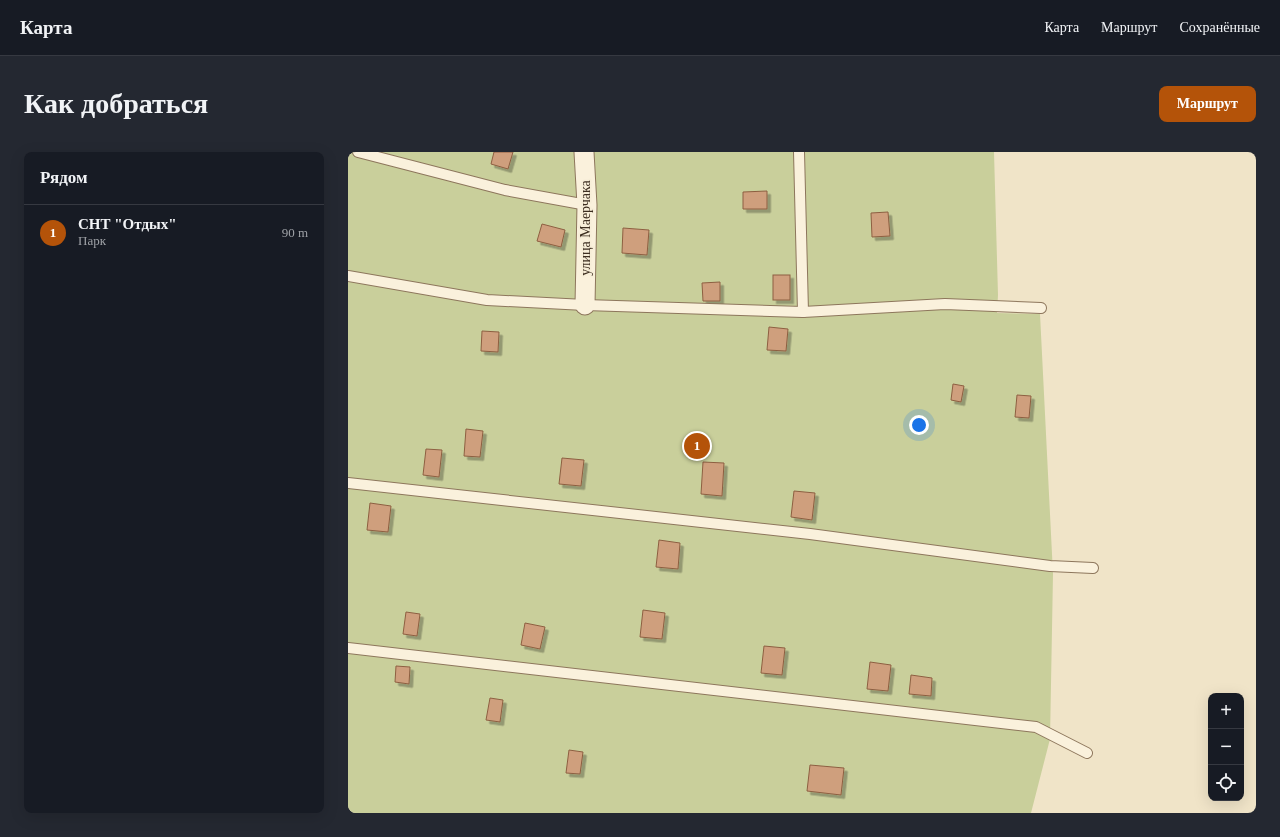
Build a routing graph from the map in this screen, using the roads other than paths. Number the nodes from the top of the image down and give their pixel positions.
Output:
1 (358, 152) edge
2 (584, 152) edge
3 (799, 152) edge
4 (587, 205) junction
5 (348, 276) edge
6 (585, 305) junction
7 (1041, 308) dead end
8 (803, 312) junction
9 (348, 483) edge
10 (1093, 568) dead end
11 (348, 648) edge
12 (1088, 753) dead end

1 - 4 lane
2 - 4 street, улица Маерчака
3 - 8 lane
4 - 6 street, улица Маерчака
5 - 6 lane
6 - 8 lane
7 - 8 lane
9 - 10 lane
11 - 12 lane

